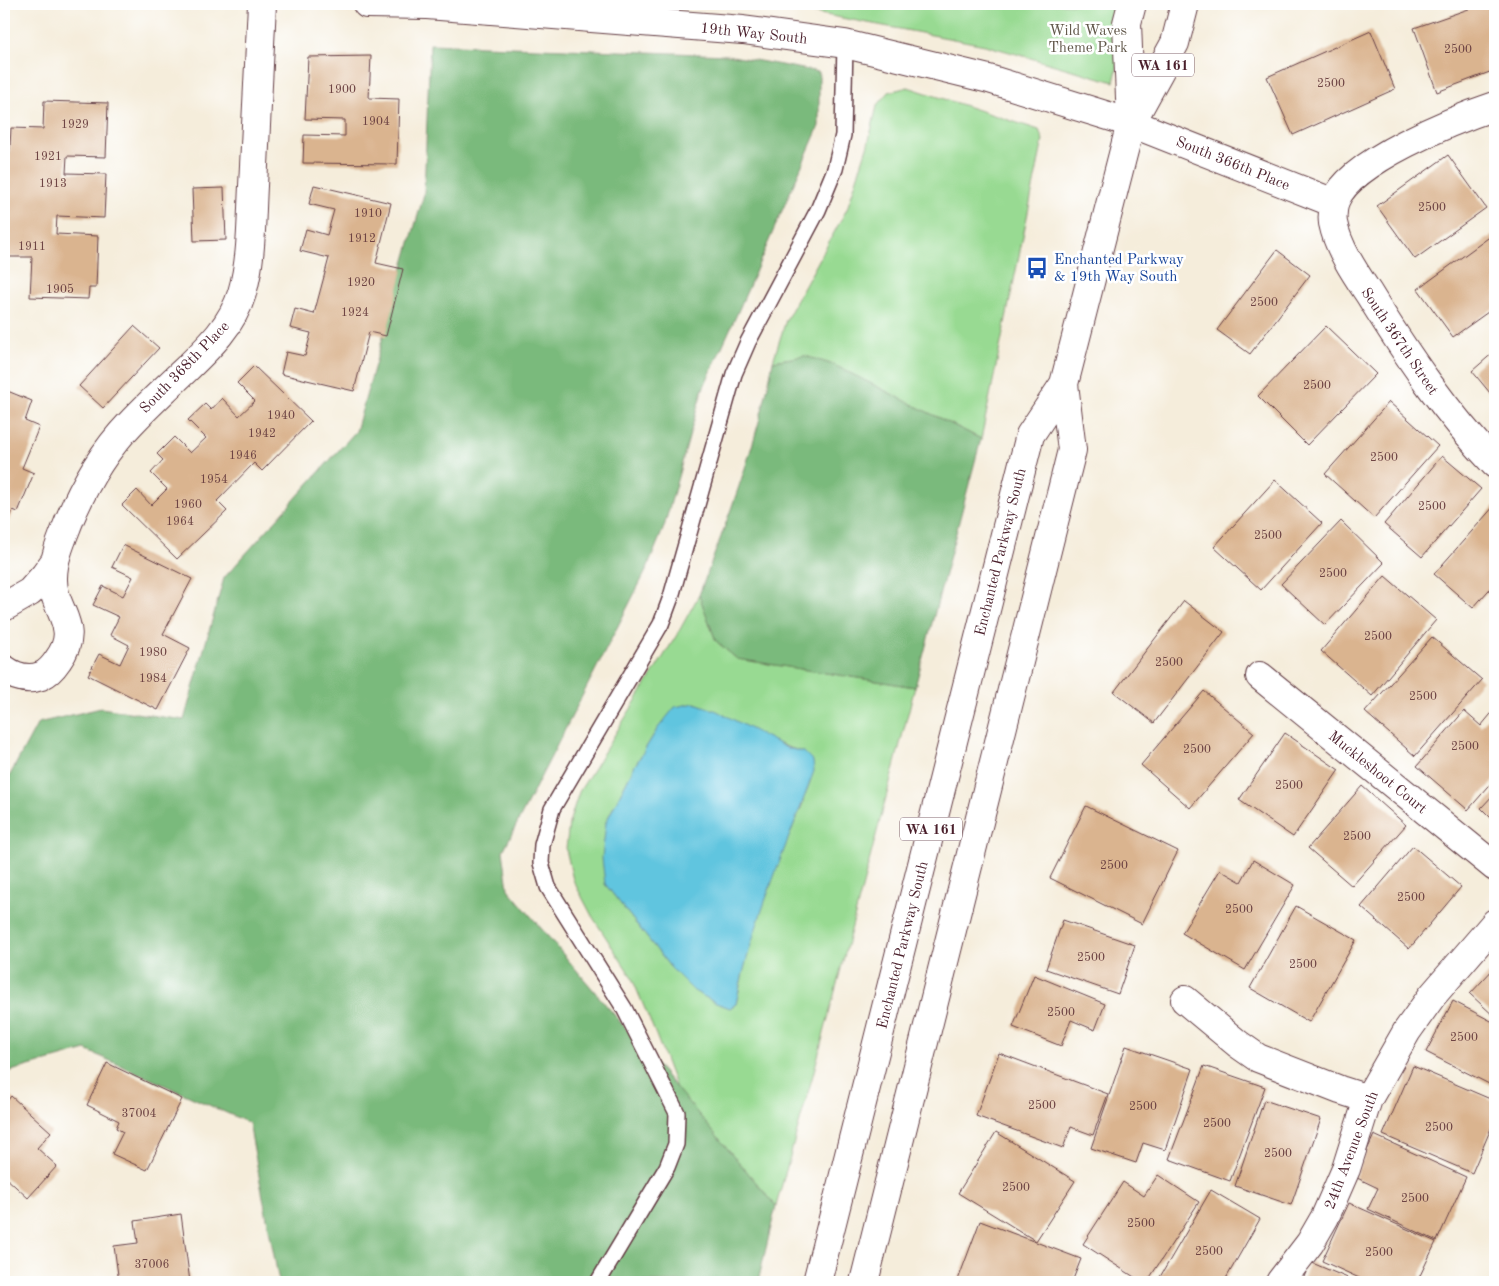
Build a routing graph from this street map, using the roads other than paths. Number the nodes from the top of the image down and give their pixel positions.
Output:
1 (262, 4) edge
2 (367, 4) edge
3 (1132, 4) edge
4 (1185, 4) edge
5 (845, 44) junction
6 (1495, 106) edge
7 (1131, 123) junction
8 (1334, 203) junction
9 (1064, 384) junction
10 (1495, 464) edge
11 (55, 561) junction
12 (4, 607) edge
13 (4, 669) edge
14 (1260, 676) dead end
15 (1495, 867) edge
16 (1495, 923) edge
17 (1184, 1000) dead end
18 (1368, 1099) junction
19 (598, 1282) edge
20 (817, 1282) edge
21 (864, 1282) edge
22 (1280, 1282) edge

1 - 11 street, South 368th Place
2 - 5 street, 19th Way South
3 - 7 street, Enchanted Parkway South / WA 161
4 - 7 street, Enchanted Parkway South / WA 161
5 - 7 street, 19th Way South
5 - 19 lane
6 - 8 street
7 - 8 street, South 366th Place
7 - 9 street, Enchanted Parkway South / WA 161
8 - 10 street, South 367th Street
9 - 20 street, Enchanted Parkway South / WA 161
9 - 21 street, Enchanted Parkway South / WA 161
11 - 12 street, South 368th Place
11 - 13 street, South 368th Place
14 - 15 street, Muckleshoot Court
16 - 18 street, 24th Avenue South
17 - 18 street
18 - 22 street, 24th Avenue South

